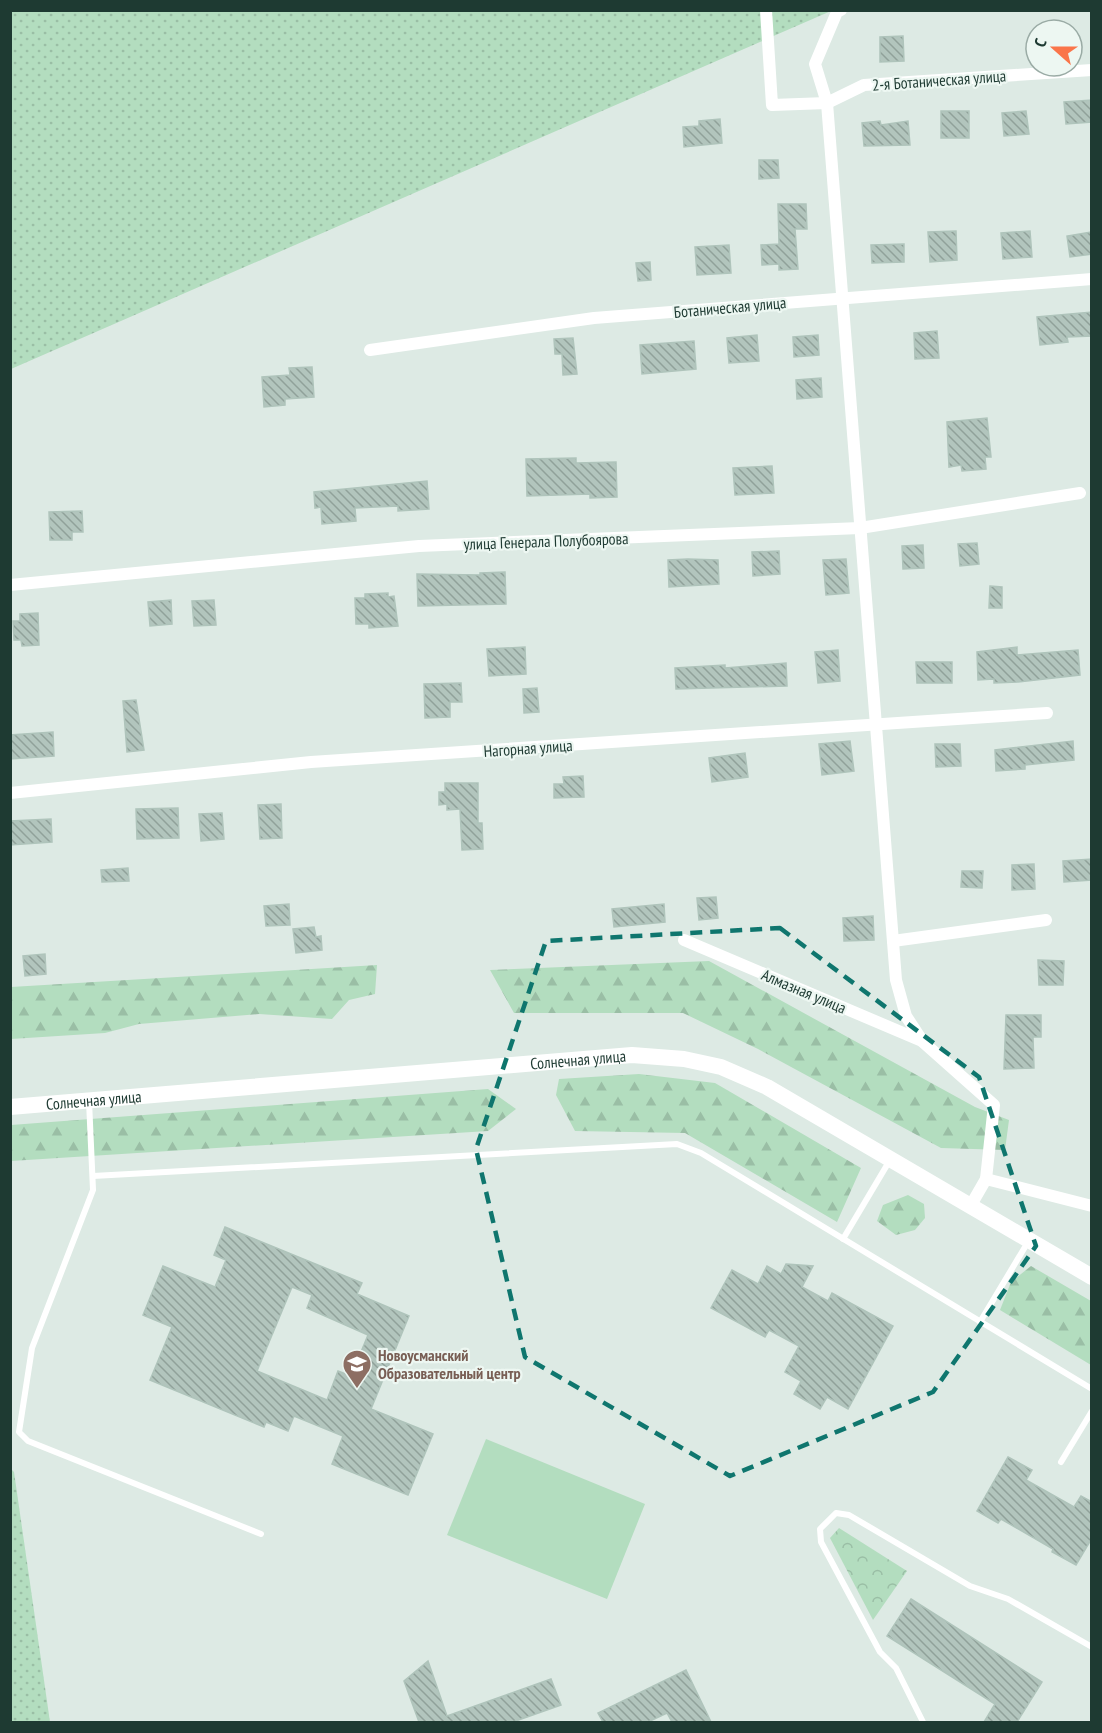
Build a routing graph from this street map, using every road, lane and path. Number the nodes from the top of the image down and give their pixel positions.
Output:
1 (766, 10) edge
2 (841, 10) edge
3 (1092, 70) edge
4 (827, 103) junction
5 (1092, 279) edge
6 (842, 298) junction
7 (369, 350) dead end
8 (1080, 493) dead end
9 (861, 528) junction
10 (10, 585) edge
11 (1047, 713) dead end
12 (876, 725) junction
13 (10, 793) edge
14 (1046, 920) dead end
15 (684, 940) dead end
16 (893, 940) junction
17 (923, 1042) junction
18 (89, 1100) junction
19 (10, 1107) edge
20 (891, 1158) junction
21 (93, 1176) junction
22 (986, 1179) junction
23 (971, 1205) junction
24 (1092, 1206) edge
25 (843, 1239) junction
26 (1029, 1240) junction
27 (1092, 1277) edge
28 (980, 1322) junction
29 (1092, 1389) edge
30 (1092, 1412) edge
31 (1060, 1462) dead end
32 (261, 1534) dead end
33 (1092, 1647) edge
34 (923, 1722) edge

1 - 4 street
2 - 4 street
3 - 4 street, 2-я Ботаническая улица
4 - 6 street
5 - 6 street, Ботаническая улица
6 - 7 street, Ботаническая улица
6 - 9 street
8 - 9 street, улица Генерала Полубоярова
9 - 10 street, улица Генерала Полубоярова
9 - 12 street
11 - 12 street, Нагорная улица
12 - 13 street, Нагорная улица
12 - 16 street
14 - 16 street
15 - 17 street, Алмазная улица
16 - 17 street
17 - 22 street
18 - 19 street, Солнечная улица
18 - 20 street, Солнечная улица
18 - 21 lane
20 - 23 street, Солнечная улица
20 - 25 lane
21 - 25 lane
21 - 32 lane
22 - 23 street
22 - 24 street
23 - 26 street, Солнечная улица
25 - 28 lane
26 - 27 street, Солнечная улица
26 - 28 lane
28 - 29 lane
30 - 31 lane
33 - 34 lane

